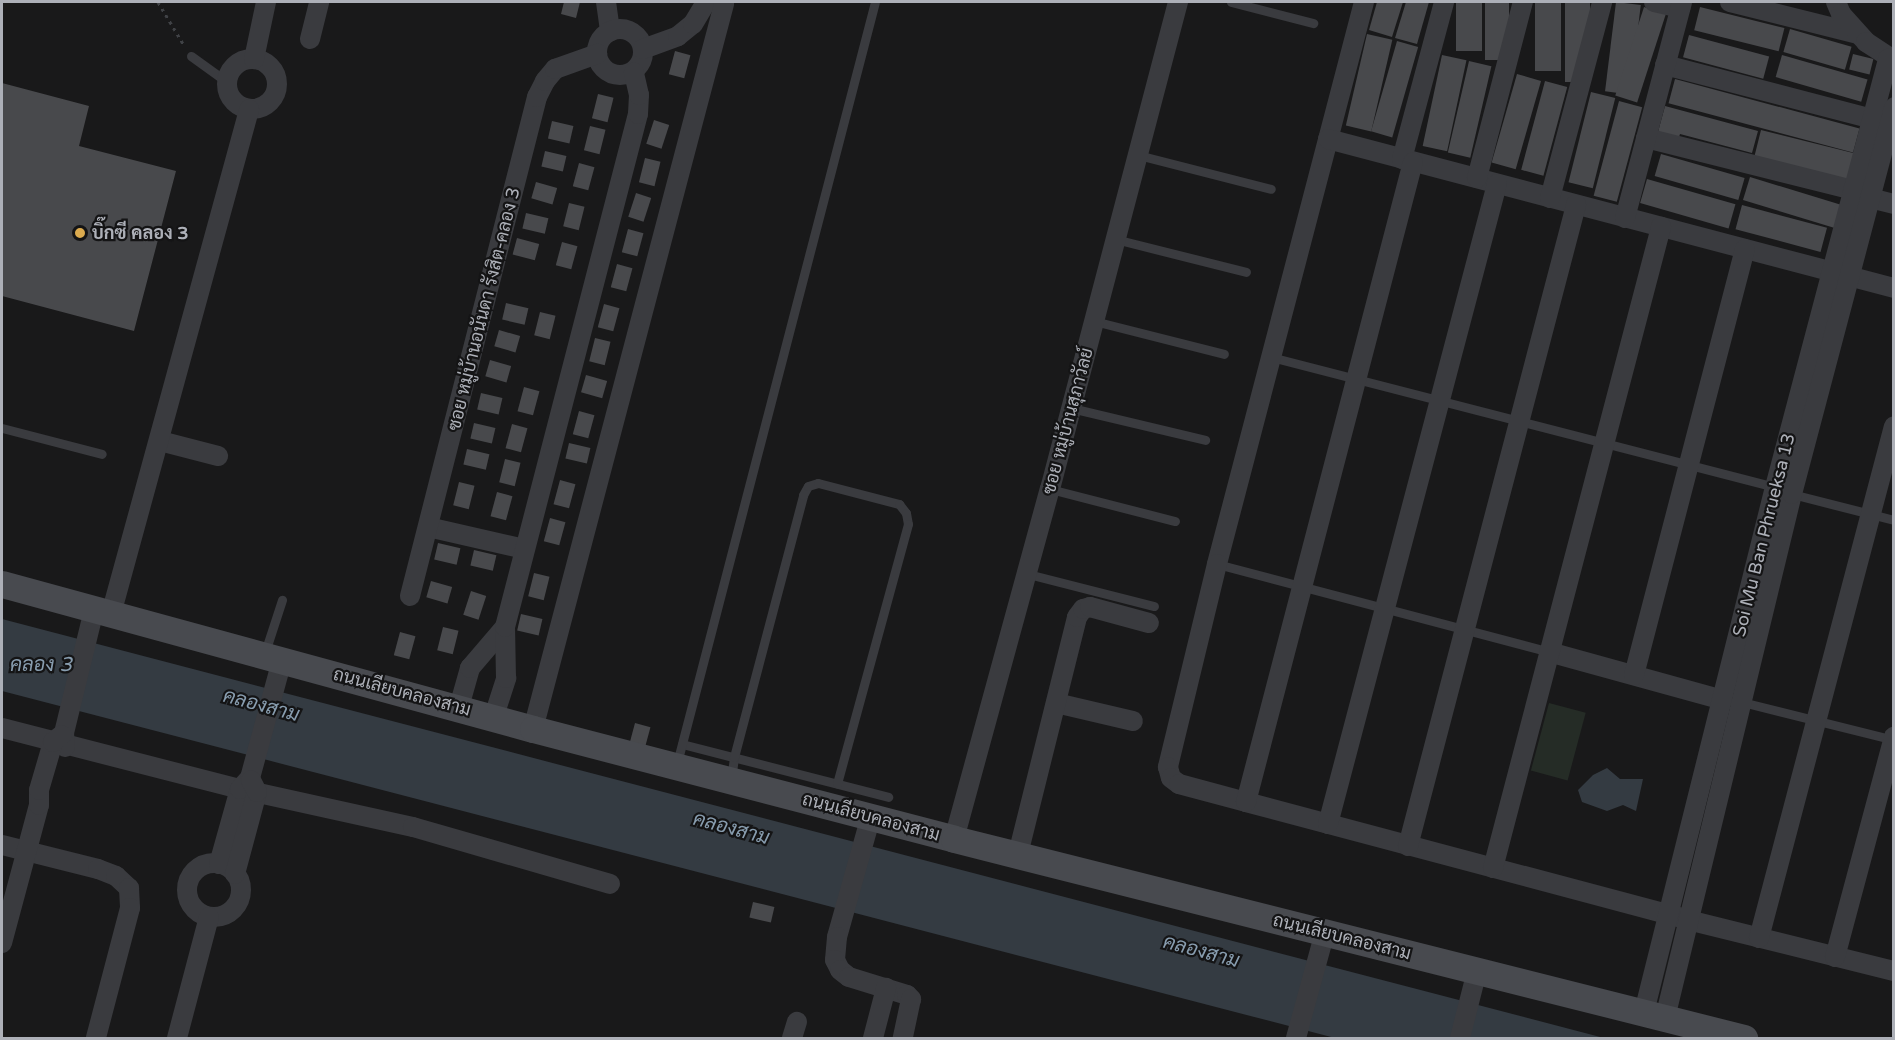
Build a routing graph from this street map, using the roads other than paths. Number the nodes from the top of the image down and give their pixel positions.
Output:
1 (266, 2) edge
2 (319, 2) edge
3 (606, 2) edge
4 (875, 2) edge
5 (1178, 2) edge
6 (1231, 2) edge
7 (1364, 2) edge
8 (1444, 2) edge
9 (1523, 2) edge
10 (1602, 2) edge
11 (1654, 2) edge
12 (1730, 2) edge
13 (1836, 2) edge
14 (715, 3) edge
15 (1681, 5) edge
16 (1313, 23) dead end
17 (610, 32) junction
18 (1858, 34) junction
19 (310, 39) dead end
20 (643, 49) junction
21 (597, 54) junction
22 (191, 56) road end
23 (254, 59) junction
24 (1891, 60) edge
25 (1665, 65) junction
26 (633, 73) junction
27 (227, 82) junction
28 (249, 110) junction
29 (1887, 118) edge
30 (1646, 138) junction
31 (1328, 139) junction
32 (1138, 155) junction
33 (1407, 160) junction
34 (1477, 178) junction
35 (1497, 184) junction
36 (1271, 189) dead end
37 (1862, 194) junction
38 (1550, 198) junction
39 (1893, 204) edge
40 (1576, 205) junction
41 (1625, 218) junction
42 (1661, 227) junction
43 (1115, 239) junction
44 (1745, 249) junction
45 (1246, 272) dead end
46 (1840, 274) junction
47 (1893, 288) edge
48 (1094, 321) junction
49 (1224, 354) dead end
50 (1271, 357) junction
51 (1356, 379) junction
52 (1440, 400) junction
53 (1071, 408) junction
54 (1520, 421) junction
55 (1893, 426) edge
56 (2, 428) edge
57 (1205, 440) dead end
58 (160, 441) junction
59 (1604, 443) junction
60 (102, 454) dead end
61 (218, 456) dead end
62 (1689, 465) junction
63 (1050, 489) junction
64 (1784, 491) junction
65 (1870, 514) junction
66 (1893, 520) edge
67 (1174, 521) dead end
68 (428, 527) junction
69 (525, 549) junction
70 (1217, 564) junction
71 (1028, 574) junction
72 (2, 584) edge
73 (1302, 586) junction
74 (410, 596) dead end
75 (282, 600) dead end
76 (1385, 609) junction
77 (1152, 614) joint
78 (98, 618) junction
79 (505, 627) junction
80 (1465, 630) junction
81 (1549, 652) junction
82 (273, 658) junction
83 (1634, 675) junction
84 (1733, 701) junction
85 (1056, 703) junction
86 (459, 707) junction
87 (494, 717) junction
88 (1817, 720) junction
89 (1133, 721) dead end
90 (2, 728) edge
91 (533, 729) junction
92 (62, 736) junction
93 (1893, 739) edge
94 (679, 755) junction
95 (732, 768) junction
96 (249, 782) junction
97 (837, 783) junction
98 (1245, 802) junction
99 (874, 818) junction
100 (1328, 824) junction
101 (954, 839) junction
102 (2, 846) edge
103 (1408, 846) junction
104 (26, 852) junction
105 (1018, 854) junction
106 (1493, 868) junction
107 (227, 869) junction
108 (610, 884) dead end
109 (209, 917) junction
110 (1679, 918) junction
111 (1325, 932) junction
112 (1760, 938) junction
113 (2, 943) edge
114 (1835, 957) junction
115 (1477, 971) junction
116 (1893, 971) edge
117 (886, 988) junction
118 (1655, 1015) junction
119 (1297, 1036) edge
120 (96, 1038) edge
121 (177, 1038) edge
122 (873, 1038) edge
123 (903, 1038) edge
124 (1460, 1038) edge
125 (1744, 1038) edge

1 - 23 street
2 - 19 street
3 - 17 street
4 - 94 lane
5 - 32 street, ซอย หมู่บ้านสุภาวัลย์
6 - 16 lane
7 - 31 street
8 - 33 street
9 - 34 street
10 - 38 street
11 - 15 street
12 - 18 street
13 - 18 street
14 - 20 street
14 - 91 street
15 - 25 street
17 - 20 street
17 - 21 street
18 - 24 street
20 - 26 street
21 - 26 street
21 - 68 street, ซอย หมู่บ้านอนันดา รังสิต-คลอง 3
22 - 27 lane
23 - 27 street
23 - 28 street
24 - 29 street, Soi Mu Ban Phrueksa 13
25 - 29 street
25 - 30 street
26 - 69 street
27 - 28 street
28 - 58 street
29 - 37 street, Soi Mu Ban Phrueksa 13
30 - 37 street
30 - 41 street
31 - 33 street
31 - 50 street
32 - 36 lane
32 - 43 street, ซอย หมู่บ้านสุภาวัลย์
33 - 34 street
33 - 51 street
34 - 35 street
35 - 38 street
35 - 52 street
37 - 39 street
37 - 46 street, Soi Mu Ban Phrueksa 13
38 - 40 street
40 - 41 street
40 - 54 street
41 - 42 street
42 - 44 street
42 - 59 street
43 - 45 lane
43 - 48 street, ซอย หมู่บ้านสุภาวัลย์
44 - 46 street
44 - 62 street
46 - 47 street
46 - 64 street, Soi Mu Ban Phrueksa 13
48 - 49 lane
48 - 53 street, ซอย หมู่บ้านสุภาวัลย์
50 - 51 lane
50 - 70 street
51 - 52 lane
51 - 73 street
52 - 54 lane
52 - 76 street
53 - 57 lane
53 - 63 street, ซอย หมู่บ้านสุภาวัลย์
54 - 59 lane
54 - 80 street
55 - 65 street
56 - 60 lane
58 - 61 street
58 - 78 street
59 - 62 lane
59 - 81 street
62 - 64 lane
62 - 83 street
63 - 67 lane
63 - 71 street, ซอย หมู่บ้านสุภาวัลย์
64 - 65 lane
64 - 84 street, Soi Mu Ban Phrueksa 13
65 - 66 lane
65 - 88 street
68 - 69 street
68 - 74 street, ซอย หมู่บ้านอนันดา รังสิต-คลอง 3
69 - 79 street
70 - 73 lane
70 - 98 street
71 - 77 lane
71 - 101 street, ซอย หมู่บ้านสุภาวัลย์
72 - 78 main road, ถนนเลียบคลองสาม
73 - 76 lane
73 - 98 street
75 - 82 lane
76 - 80 lane
76 - 100 street
77 - 85 street
78 - 82 main road, ถนนเลียบคลองสาม
78 - 92 street
79 - 86 street
79 - 87 street
80 - 81 lane
80 - 103 street
81 - 83 street
81 - 106 street
82 - 86 main road, ถนนเลียบคลองสาม
82 - 96 street
83 - 84 street
84 - 88 lane
84 - 110 street, Soi Mu Ban Phrueksa 13
85 - 89 street
85 - 105 street
86 - 87 main road, ถนนเลียบคลองสาม
87 - 91 main road, ถนนเลียบคลองสาม
88 - 93 lane
88 - 112 street
90 - 92 street
91 - 94 main road, ถนนเลียบคลองสาม
92 - 96 street
92 - 104 street
93 - 114 street
94 - 95 main road, ถนนเลียบคลองสาม
95 - 97 lane
95 - 97 lane
95 - 99 main road, ถนนเลียบคลองสาม
96 - 107 street
96 - 108 street
97 - 99 lane
98 - 100 street
99 - 101 main road, ถนนเลียบคลองสาม
99 - 117 street
100 - 103 street
101 - 105 main road, ถนนเลียบคลองสาม
102 - 104 street
103 - 106 street
104 - 113 street
104 - 120 street
105 - 111 main road, ถนนเลียบคลองสาม
106 - 110 street
107 - 109 street
107 - 109 street
109 - 121 street
110 - 112 street
110 - 118 street, Soi Mu Ban Phrueksa 13
111 - 115 main road, ถนนเลียบคลองสาม
111 - 119 street
112 - 114 street
114 - 116 street
115 - 118 main road, ถนนเลียบคลองสาม
115 - 124 street
117 - 122 street
117 - 123 street
118 - 125 main road, ถนนเลียบคลองสาม

